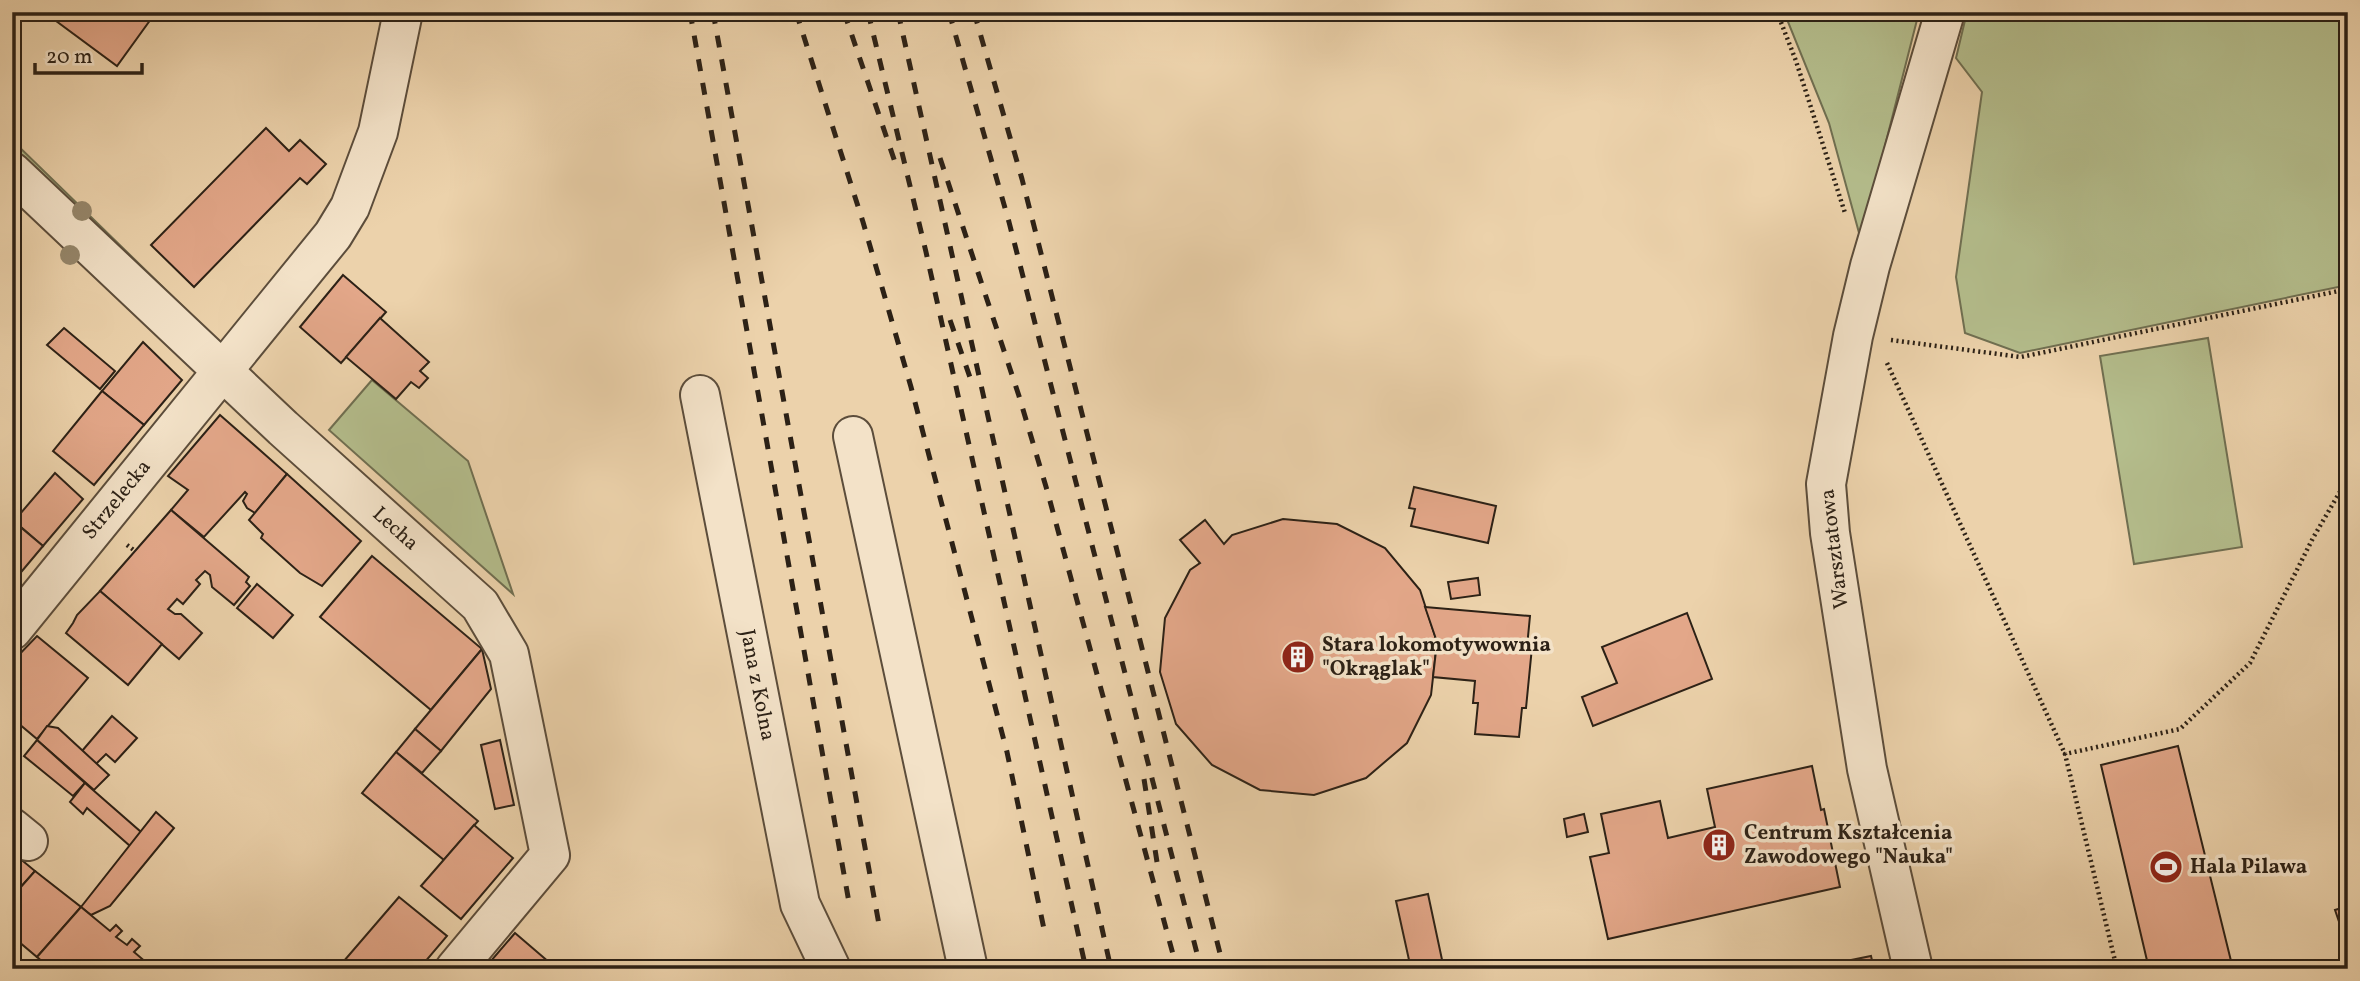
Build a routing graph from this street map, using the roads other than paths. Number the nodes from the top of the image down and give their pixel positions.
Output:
1 (403, 12) edge
2 (1945, 12) edge
3 (12, 172) edge
4 (222, 371) junction
5 (700, 395) dead end
6 (853, 436) dead end
7 (12, 630) edge
8 (455, 969) edge
9 (831, 969) edge
10 (968, 969) edge
11 (1913, 969) edge

1 - 4 street, Strzelecka
2 - 11 street, Warsztatowa
3 - 4 street, Lecha
4 - 7 street, Strzelecka
4 - 8 street, Lecha
5 - 9 street, Jana z Kolna
6 - 10 street

